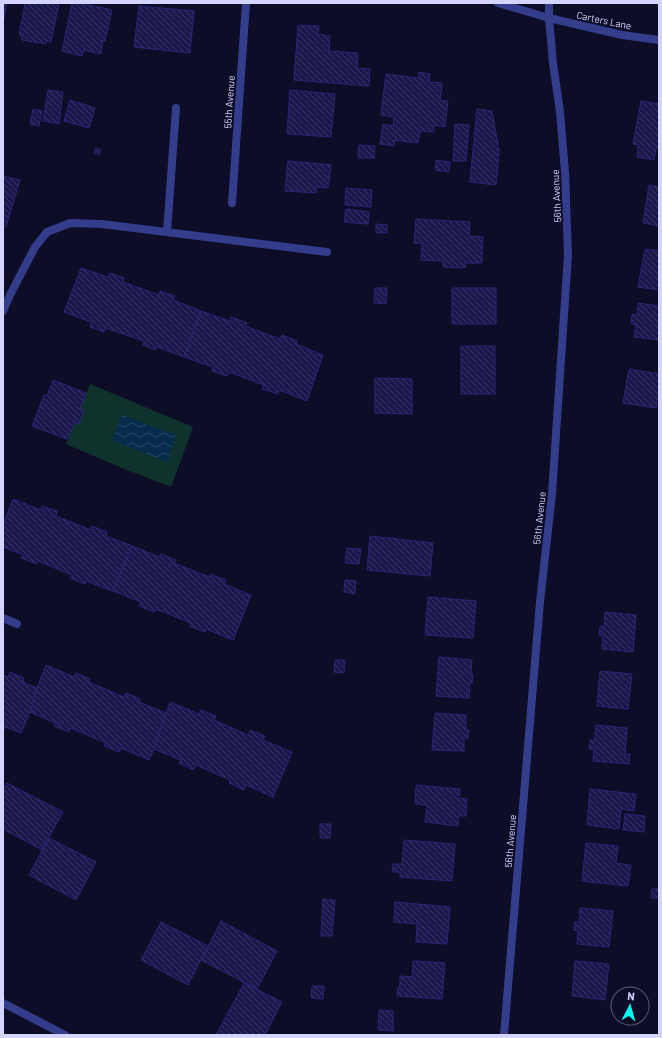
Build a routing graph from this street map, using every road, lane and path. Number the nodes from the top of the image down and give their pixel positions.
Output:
1 (246, 3) edge
2 (498, 3) edge
3 (549, 3) edge
4 (549, 18) junction
5 (659, 40) edge
6 (176, 108) dead end
7 (232, 203) dead end
8 (167, 232) junction
9 (327, 252) dead end
10 (6, 294) edge
11 (3, 311) edge
12 (3, 618) edge
13 (17, 624) dead end
14 (3, 1004) edge
15 (65, 1035) edge
16 (504, 1035) edge

1 - 7 street, 55th Avenue
2 - 4 street, Carters Lane
3 - 4 street, 56th Avenue
4 - 5 street, Carters Lane
4 - 16 street, 56th Avenue
6 - 8 street
8 - 9 street
8 - 10 street
10 - 11 street
12 - 13 street
14 - 15 street

